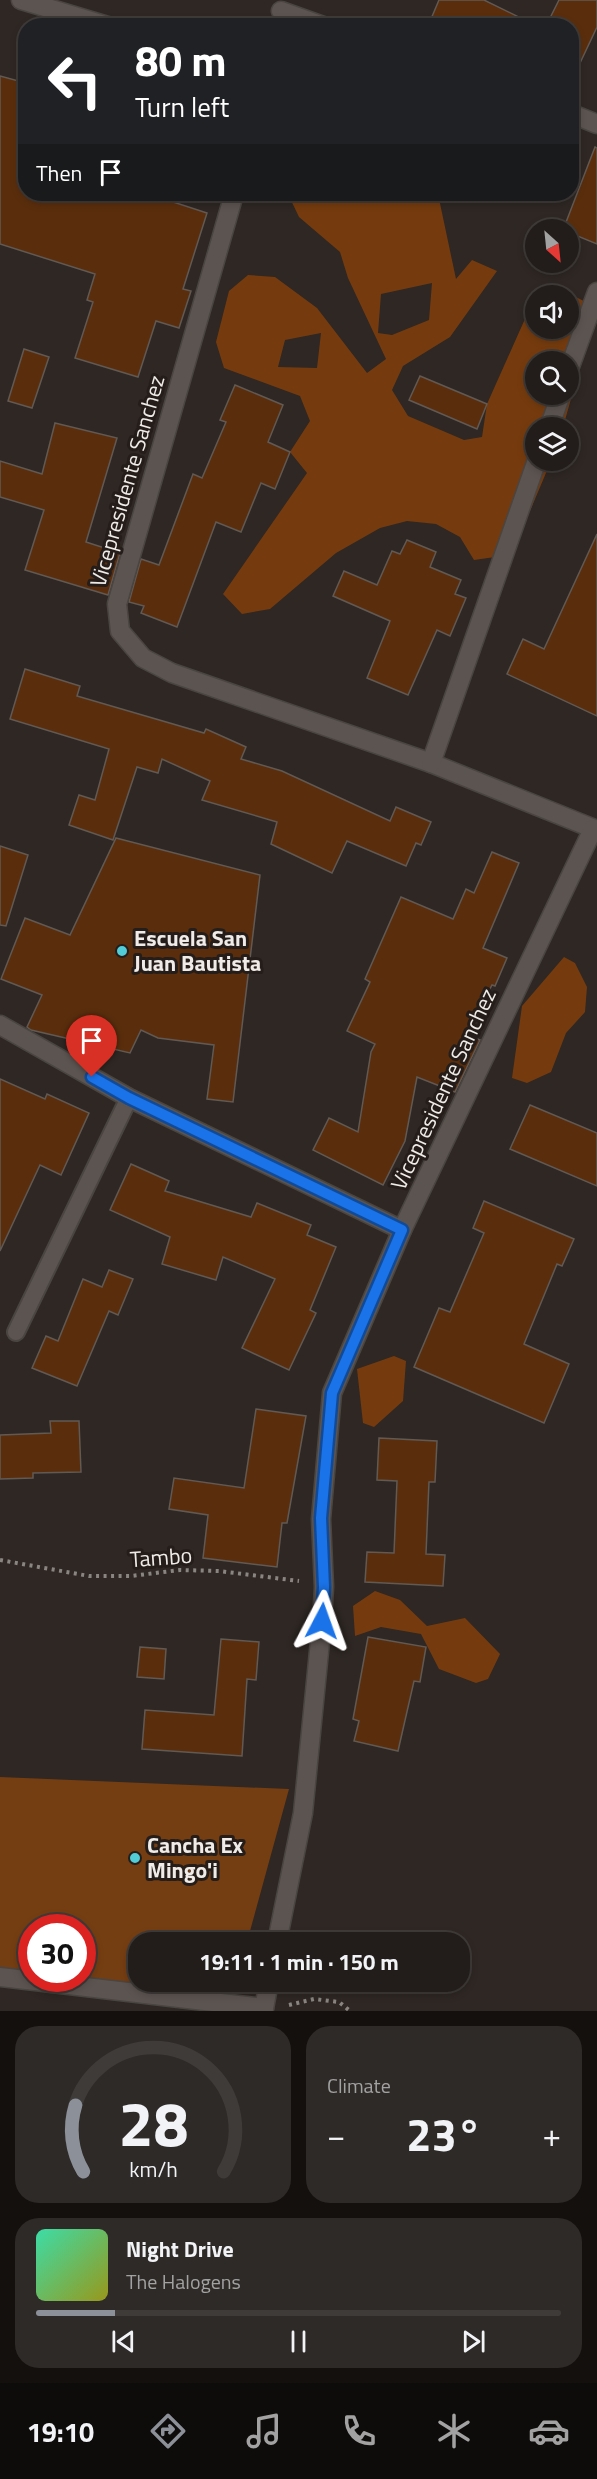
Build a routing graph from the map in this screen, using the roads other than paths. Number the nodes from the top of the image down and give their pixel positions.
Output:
1 (21, 0) edge
2 (281, 12) edge
3 (81, 18) edge
4 (299, 18) edge
5 (579, 117) edge
6 (597, 124) edge
7 (232, 201) edge
8 (597, 292) edge
9 (576, 351) edge
10 (533, 471) edge
11 (431, 763) junction
12 (595, 829) edge
13 (0, 1025) edge
14 (129, 1098) junction
15 (402, 1230) junction
16 (16, 1332) dead end
17 (279, 1932) edge
18 (0, 1977) edge
19 (269, 1992) edge
20 (270, 2009) edge

1 - 3 street
2 - 4 street
5 - 6 street
7 - 11 street, Vicepresidente Sanchez
8 - 9 street
10 - 11 street
11 - 12 street, Vicepresidente Sanchez
12 - 15 street, Vicepresidente Sanchez
13 - 14 street
14 - 15 street
14 - 16 lane
15 - 17 street, Vicepresidente Sanchez
18 - 20 street
19 - 20 street

